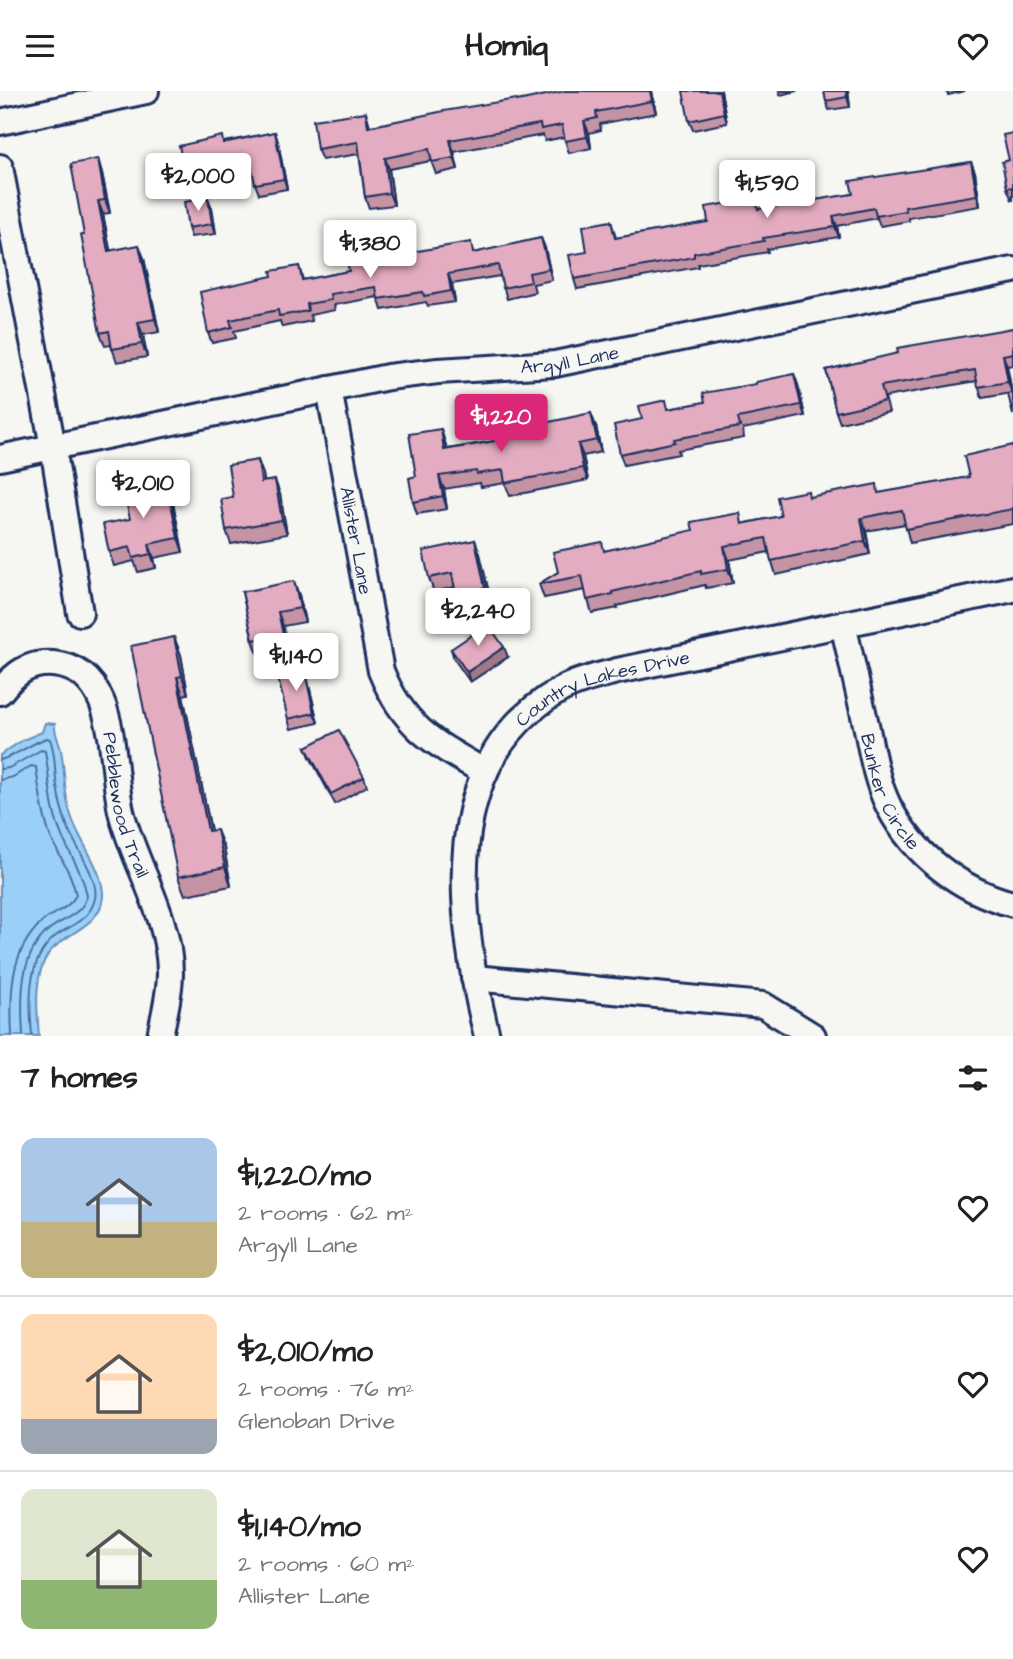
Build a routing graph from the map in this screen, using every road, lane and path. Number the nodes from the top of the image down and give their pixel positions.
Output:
1 (146, 91) edge
2 (0, 122) edge
3 (0, 167) edge
4 (1013, 269) edge
5 (329, 389) junction
6 (53, 447) junction
7 (0, 458) edge
8 (1013, 589) edge
9 (80, 613) dead end
10 (843, 624) junction
11 (0, 692) edge
12 (485, 772) junction
13 (1013, 904) edge
14 (474, 978) junction
15 (160, 1036) edge
16 (487, 1036) edge
17 (813, 1036) edge

1 - 2 street
3 - 6 street
4 - 5 street, Argyll Lane
5 - 6 street, Argyll Lane
5 - 12 street, Allister Lane
6 - 7 street, Argyll Lane
6 - 9 street
8 - 10 street, Country Lakes Drive
10 - 12 street, Country Lakes Drive
10 - 13 street, Bunker Circle
11 - 15 street, Pebblewood Trail
12 - 14 street, Country Lakes Drive
14 - 16 street, Country Lakes Drive
14 - 17 street

